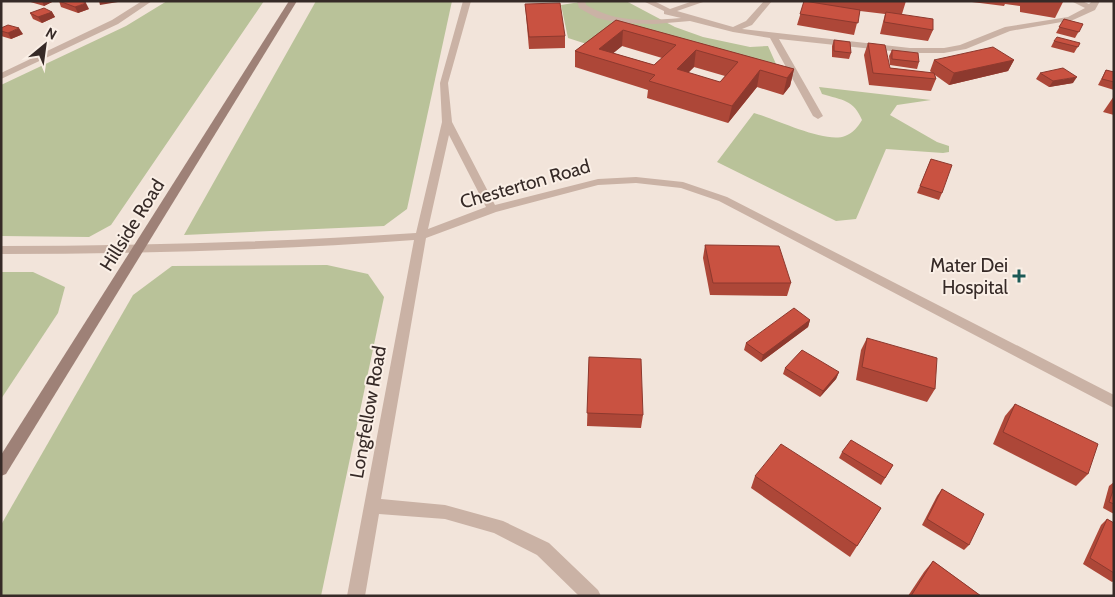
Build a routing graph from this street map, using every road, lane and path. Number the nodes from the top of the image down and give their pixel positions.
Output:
1 (148, 1) edge
2 (293, 1) edge
3 (467, 1) edge
4 (581, 1) edge
5 (647, 1) edge
6 (702, 1) edge
7 (768, 1) edge
8 (1075, 1) edge
9 (1094, 4) edge
10 (667, 12) junction
11 (692, 20) junction
12 (733, 30) junction
13 (773, 36) junction
14 (1, 76) edge
15 (818, 116) dead end
16 (447, 122) junction
17 (492, 209) junction
18 (421, 236) junction
19 (1, 250) edge
20 (136, 250) junction
21 (1114, 402) edge
22 (1, 469) edge
23 (372, 506) junction
24 (356, 596) edge
25 (592, 596) edge

1 - 14 street
2 - 20 main road, Hillside Road
3 - 16 street
4 - 11 street
5 - 10 street
6 - 10 street
7 - 12 street
8 - 9 street
9 - 13 street
10 - 11 street
11 - 12 street
12 - 13 street
13 - 15 street
16 - 17 street
16 - 18 street, Longfellow Road
17 - 18 street, Chesterton Road
17 - 21 street, Chesterton Road
18 - 20 street, Chesterton Road
18 - 23 street, Longfellow Road
19 - 20 street, Chesterton Road
20 - 22 main road, Hillside Road
23 - 24 street, Longfellow Road
23 - 25 street

